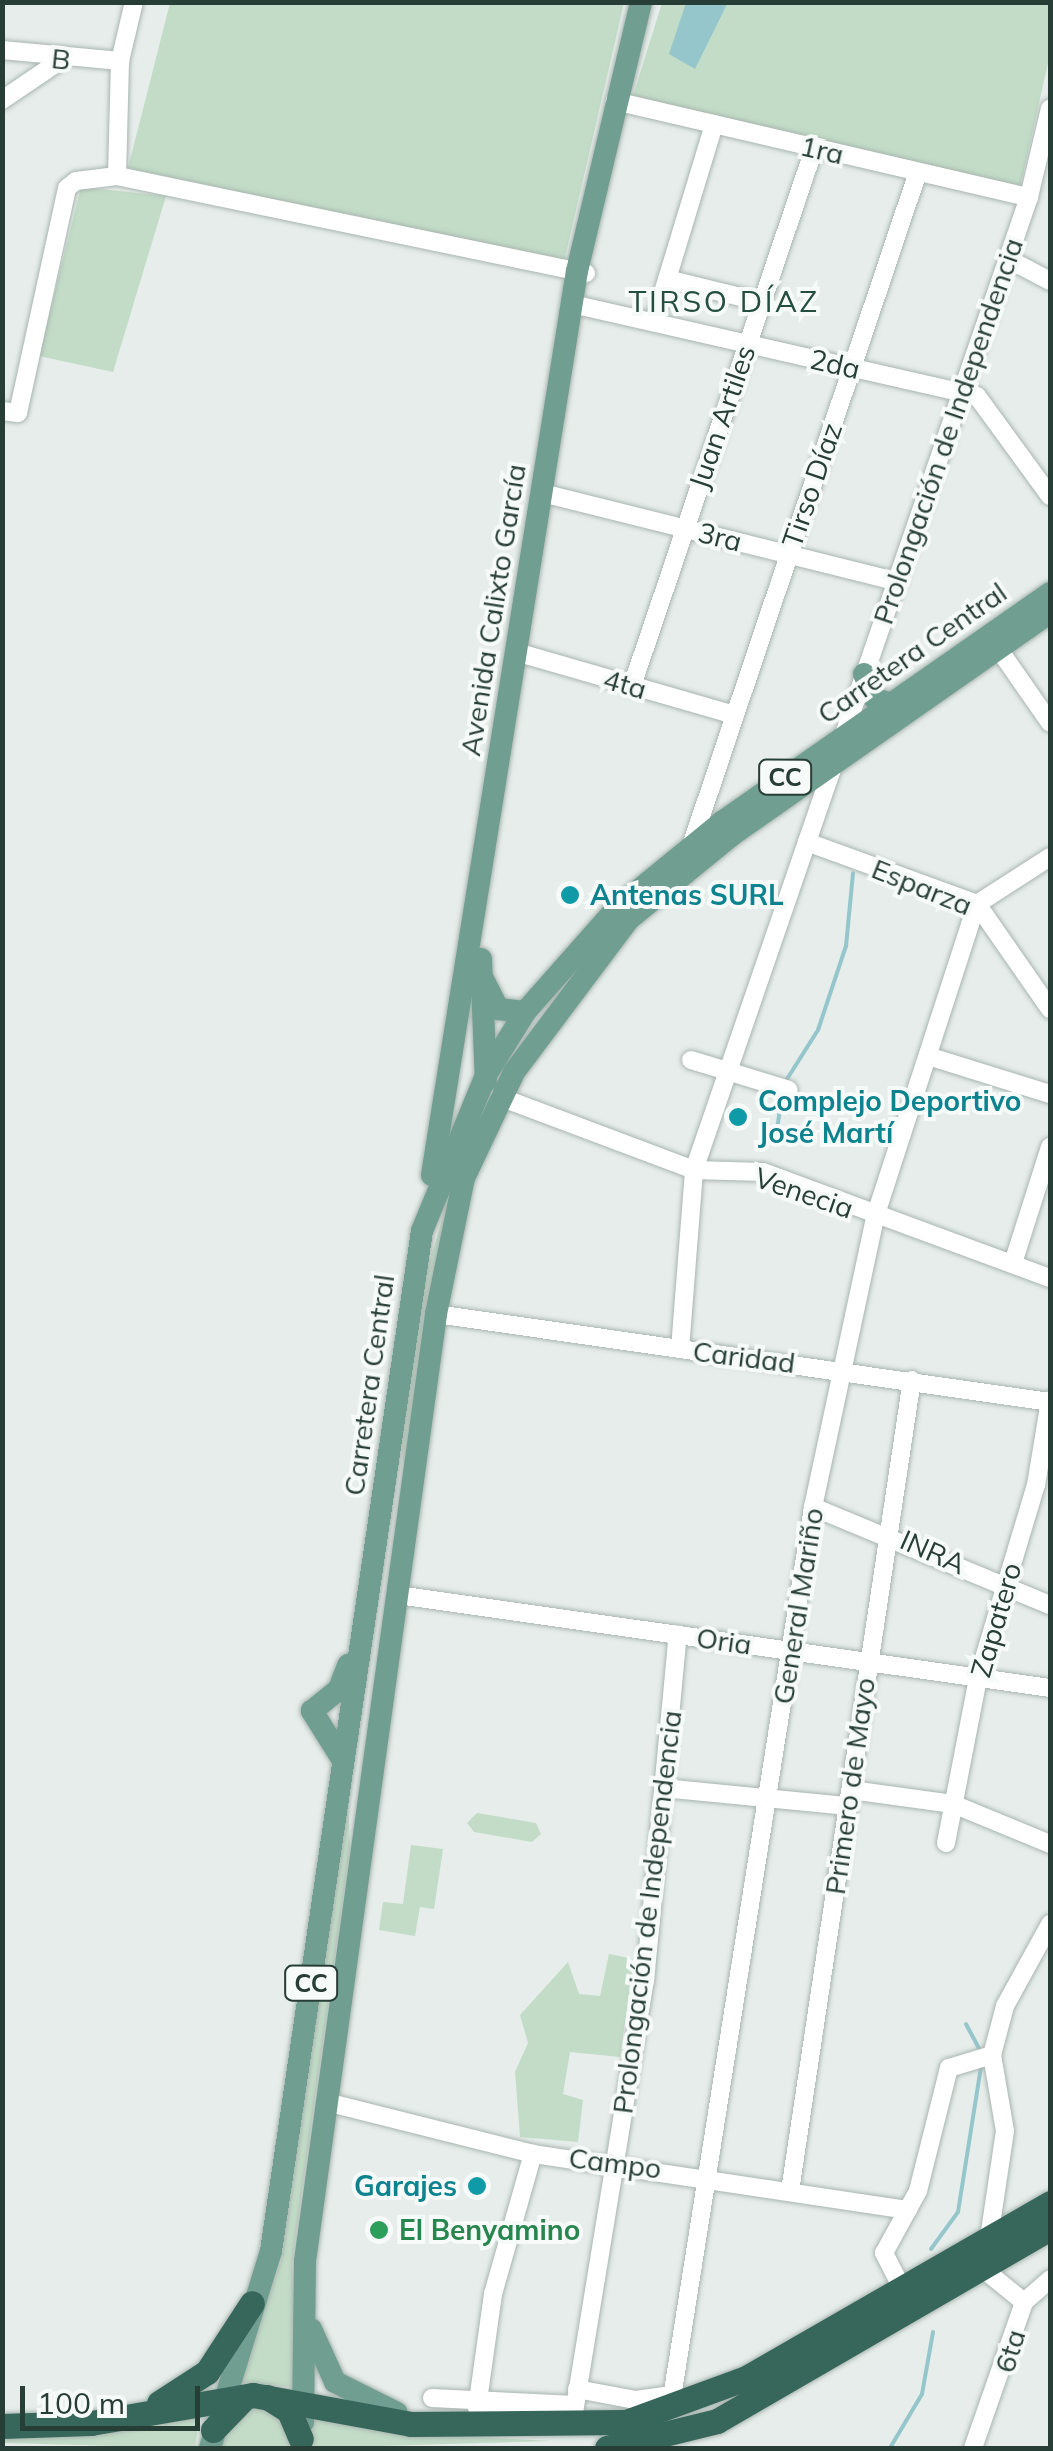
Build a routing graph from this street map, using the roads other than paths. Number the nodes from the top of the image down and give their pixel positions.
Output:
1 (134, 2) edge
2 (641, 2) edge
3 (656, 2) edge
4 (2, 50) edge
5 (61, 60) junction
6 (120, 61) junction
7 (2, 100) edge
8 (621, 102) junction
9 (1050, 108) edge
10 (714, 124) junction
11 (814, 149) junction
12 (918, 172) junction
13 (117, 176) junction
14 (1037, 191) edge
15 (1008, 259) junction
16 (581, 272) junction
17 (667, 279) junction
18 (1050, 282) edge
19 (761, 302) junction
20 (577, 305) junction
21 (654, 322) junction
22 (747, 344) junction
23 (852, 367) junction
24 (963, 393) junction
25 (10, 412) edge
26 (547, 494) junction
27 (1050, 496) edge
28 (685, 529) junction
29 (788, 554) junction
30 (898, 582) junction
31 (1050, 593) edge
32 (1050, 612) edge
33 (994, 642) junction
34 (522, 654) junction
35 (864, 674) junction
36 (632, 686) junction
37 (901, 706) junction
38 (734, 715) junction
39 (1050, 724) edge
40 (838, 740) junction
41 (831, 764) junction
42 (794, 780) junction
43 (707, 798) junction
44 (817, 809) junction
45 (727, 828) junction
46 (806, 842) junction
47 (690, 846) junction
48 (1050, 857) edge
49 (977, 904) junction
50 (624, 913) junction
51 (481, 960) junction
52 (551, 996) junction
53 (1050, 1008) edge
54 (525, 1012) junction
55 (928, 1056) junction
56 (691, 1060) dead end
57 (449, 1069) junction
58 (514, 1072) junction
59 (486, 1074) junction
60 (726, 1074) junction
61 (789, 1090) dead end
62 (1050, 1094) edge
63 (500, 1097) junction
64 (1050, 1147) edge
65 (694, 1170) junction
66 (464, 1178) junction
67 (874, 1217) junction
68 (422, 1231) junction
69 (1013, 1263) junction
70 (1050, 1278) edge
71 (436, 1314) junction
72 (680, 1348) junction
73 (838, 1369) junction
74 (912, 1380) junction
75 (1050, 1401) edge
76 (392, 1439) junction
77 (1043, 1487) edge
78 (813, 1507) junction
79 (886, 1531) junction
80 (1006, 1584) junction
81 (398, 1595) junction
82 (1050, 1605) edge
83 (365, 1615) junction
84 (678, 1635) junction
85 (792, 1651) junction
86 (868, 1662) junction
87 (978, 1678) junction
88 (1050, 1688) edge
89 (349, 1724) junction
90 (378, 1728) junction
91 (343, 1767) junction
92 (663, 1788) junction
93 (768, 1796) junction
94 (850, 1798) junction
95 (953, 1804) junction
96 (946, 1842) dead end
97 (1050, 1844) edge
98 (1050, 1924) edge
99 (992, 2055) junction
100 (326, 2102) junction
101 (532, 2154) junction
102 (616, 2160) junction
103 (705, 2175) junction
104 (790, 2192) junction
105 (1050, 2203) edge
106 (908, 2210) junction
107 (1050, 2228) edge
108 (988, 2238) junction
109 (982, 2268) junction
110 (1050, 2278) edge
111 (903, 2290) junction
112 (1050, 2299) edge
113 (1024, 2302) junction
114 (252, 2303) junction
115 (304, 2306) junction
116 (258, 2395) junction
117 (432, 2398) dead end
118 (478, 2400) junction
119 (220, 2401) junction
120 (305, 2401) junction
121 (575, 2409) junction
122 (130, 2417) junction
123 (671, 2423) edge
124 (2, 2426) edge
125 (448, 2426) junction
126 (212, 2441) edge
127 (300, 2444) edge
128 (607, 2448) edge
129 (973, 2448) edge

1 - 6 street
2 - 8 main road, Avenida Calixto García
3 - 8 main road, Avenida Calixto García
4 - 5 street, B
5 - 6 street, B
5 - 7 street
6 - 13 street
8 - 10 street, 1ra
8 - 16 main road, Avenida Calixto García
9 - 14 street, Prolongación de Independencia
10 - 11 street, 1ra
10 - 17 street
11 - 12 street, 1ra
11 - 19 street, Juan Artiles
12 - 14 street, 1ra
12 - 23 street, Tirso Díaz
13 - 16 street
13 - 25 street
14 - 15 street, Prolongación de Independencia
15 - 18 street
15 - 24 street, Prolongación de Independencia
16 - 20 main road, Avenida Calixto García
17 - 19 street
17 - 21 street
19 - 22 street, Juan Artiles
20 - 21 street, 2da
20 - 26 main road, Avenida Calixto García
21 - 22 street, 2da
22 - 23 street, 2da
22 - 28 street, Juan Artiles
23 - 24 street, 2da
23 - 29 street, Tirso Díaz
24 - 27 street, 2da
24 - 30 street, Prolongación de Independencia
26 - 28 street, 3ra
26 - 34 main road, Avenida Calixto García
28 - 29 street, 3ra
28 - 36 street, Juan Artiles
29 - 30 street, 3ra
29 - 38 street, Tirso Díaz
30 - 35 street, Prolongación de Independencia
31 - 33 main road, Carretera Central / CC
32 - 33 main road, Carretera Central / CC
33 - 37 main road, Carretera Central / CC
33 - 39 street
34 - 36 street, 4ta
34 - 51 main road, Avenida Calixto García
34 - 57 main road, Avenida Calixto García
35 - 37 main road
35 - 40 street, Prolongación de Independencia
36 - 38 street, 4ta
37 - 40 main road, Carretera Central / CC
37 - 41 main road, Carretera Central / CC
38 - 43 street, Tirso Díaz
40 - 41 street, Prolongación de Independencia
40 - 42 main road, Carretera Central / CC
41 - 42 main road, Carretera Central / CC
41 - 44 street, Prolongación de Independencia
42 - 44 street
42 - 45 main road, Carretera Central / CC
43 - 45 street
43 - 47 street, Tirso Díaz
44 - 46 street, Prolongación de Independencia
45 - 47 main road, Carretera Central / CC
45 - 50 main road, Carretera Central / CC
46 - 49 street, Esparza
46 - 60 street, Prolongación de Independencia
47 - 50 main road, Carretera Central / CC
48 - 49 street
49 - 53 street, Esparza
49 - 55 street, General Mariño
50 - 52 main road, Carretera Central / CC
51 - 54 main road
51 - 59 main road, Avenida Calixto García
52 - 54 main road, Carretera Central / CC
52 - 58 main road, Carretera Central / CC
54 - 59 main road, Carretera Central / CC
55 - 62 street
55 - 67 street, General Mariño
56 - 60 street
57 - 59 main road
57 - 68 main road, Avenida Calixto García
58 - 59 main road
58 - 63 main road, Carretera Central / CC
59 - 66 main road, Avenida Calixto García
59 - 68 main road, Carretera Central / CC
60 - 61 street
60 - 65 street, Prolongación de Independencia
63 - 65 street, Venecia
63 - 66 main road, Carretera Central / CC
64 - 69 street
65 - 67 street, Venecia
65 - 72 street, Prolongación de Independencia
66 - 71 main road, Carretera Central / CC
67 - 69 street, Venecia
67 - 73 street, General Mariño
68 - 76 main road, Carretera Central / CC
69 - 70 street, Venecia
71 - 72 street, Caridad
71 - 81 main road, Carretera Central / CC
72 - 73 street, Caridad
73 - 74 street, Caridad
73 - 78 street, General Mariño
74 - 75 street, Caridad
74 - 79 street, Primero de Mayo
75 - 77 street, Zapatero
76 - 81 main road
76 - 83 main road, Carretera Central / CC
77 - 80 street, Zapatero
78 - 79 street, INRA
78 - 85 street, General Mariño
79 - 80 street, INRA
79 - 86 street, Primero de Mayo
80 - 82 street, INRA
80 - 87 street, Zapatero
81 - 84 street, Oria
81 - 90 main road, Carretera Central / CC
83 - 89 main road, Carretera Central / CC
83 - 91 main road
84 - 85 street, Oria
84 - 92 street, Prolongación de Independencia
85 - 86 street, Oria
85 - 93 street, General Mariño
86 - 87 street, Oria
86 - 94 street, Primero de Mayo
87 - 88 street, Oria
87 - 95 street, Zapatero
89 - 90 main road
89 - 91 main road, Carretera Central / CC
90 - 100 main road, Carretera Central / CC
91 - 114 main road, Carretera Central / CC
92 - 93 street
92 - 102 street, Prolongación de Independencia
93 - 94 street
93 - 103 street, General Mariño
94 - 95 street
94 - 104 street, Primero de Mayo
95 - 96 street, Zapatero
95 - 97 street
98 - 99 street
99 - 106 street
99 - 108 street
100 - 101 street, Campo
100 - 115 main road, Carretera Central / CC
101 - 102 street, Campo
101 - 118 street
102 - 103 street, Campo
102 - 121 street, Prolongación de Independencia
103 - 104 street, Campo
103 - 123 street, General Mariño
104 - 106 street, Campo
105 - 108 highway
106 - 111 street
107 - 109 highway
108 - 111 highway
109 - 113 street, 6ta
109 - 123 highway
110 - 113 street
111 - 123 highway
112 - 113 street
113 - 129 street, 6ta
114 - 119 main road, Carretera Central / CC
114 - 122 highway
115 - 120 main road, Carretera Central / CC
115 - 125 main road
116 - 119 highway
116 - 120 highway
116 - 126 highway
116 - 127 highway
117 - 118 street
118 - 121 street
119 - 122 highway
119 - 126 main road, Carretera Central / CC
120 - 125 highway
120 - 127 main road, Carretera Central / CC
121 - 123 highway
121 - 123 street
121 - 125 highway
122 - 124 highway
123 - 128 highway

